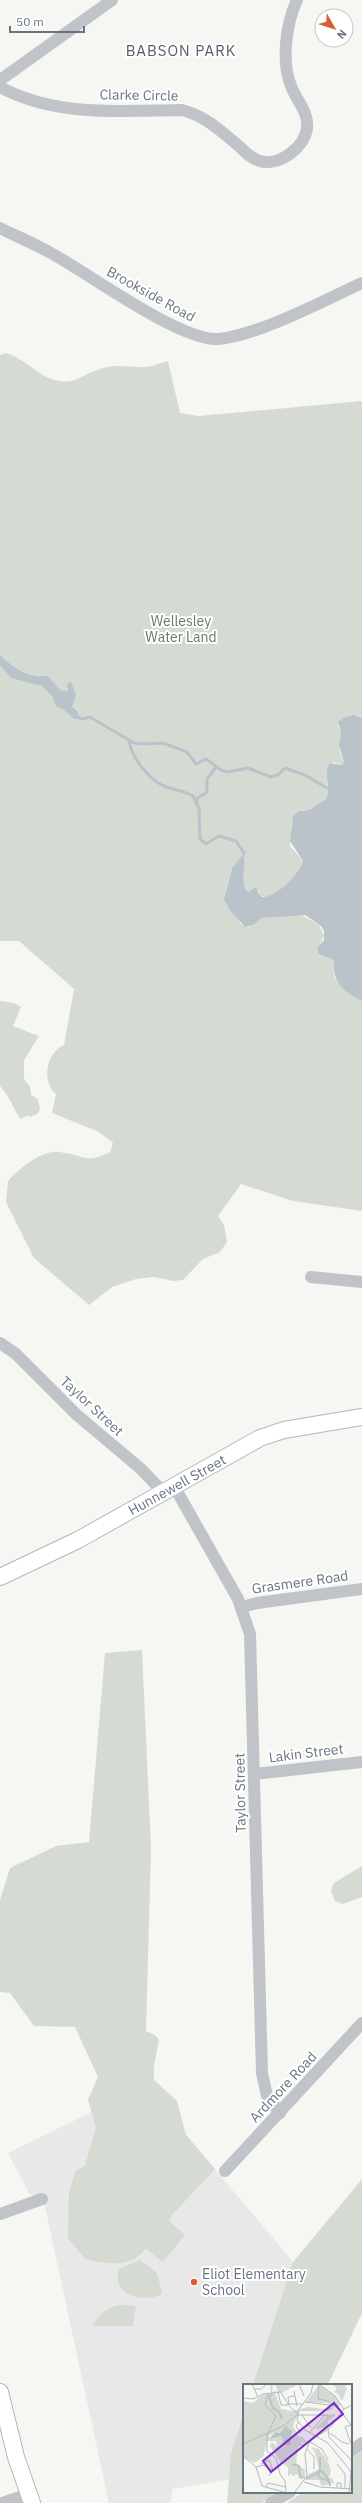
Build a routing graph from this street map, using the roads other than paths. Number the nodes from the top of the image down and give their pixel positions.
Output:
1 (112, 0) edge
2 (296, 0) edge
3 (0, 80) edge
4 (0, 87) edge
5 (0, 228) edge
6 (362, 283) edge
7 (311, 1277) dead end
8 (362, 1282) edge
9 (0, 1343) edge
10 (362, 1417) edge
11 (169, 1489) junction
12 (0, 1577) edge
13 (362, 1589) edge
14 (242, 1607) junction
15 (362, 1762) edge
16 (254, 1774) junction
17 (362, 2023) edge
18 (280, 2113) junction
19 (225, 2170) dead end
20 (42, 2199) dead end
21 (0, 2214) edge
22 (0, 2395) edge
23 (362, 2443) edge
24 (352, 2450) edge
25 (288, 2493) edge
26 (30, 2498) edge
27 (2, 2503) edge
28 (271, 2503) edge

1 - 3 street
2 - 4 street, Clarke Circle
5 - 6 street, Brookside Road
7 - 8 street
9 - 11 street, Taylor Street
10 - 11 main road, Hunnewell Street
11 - 12 main road, Hunnewell Street
11 - 14 street, Taylor Street
13 - 14 street, Grasmere Road
14 - 16 street, Taylor Street
15 - 16 street, Lakin Street
16 - 18 street, Taylor Street
17 - 18 street, Ardmore Road
18 - 19 street, Ardmore Road
20 - 21 street
22 - 26 main road
23 - 24 street
25 - 28 street
26 - 27 street

